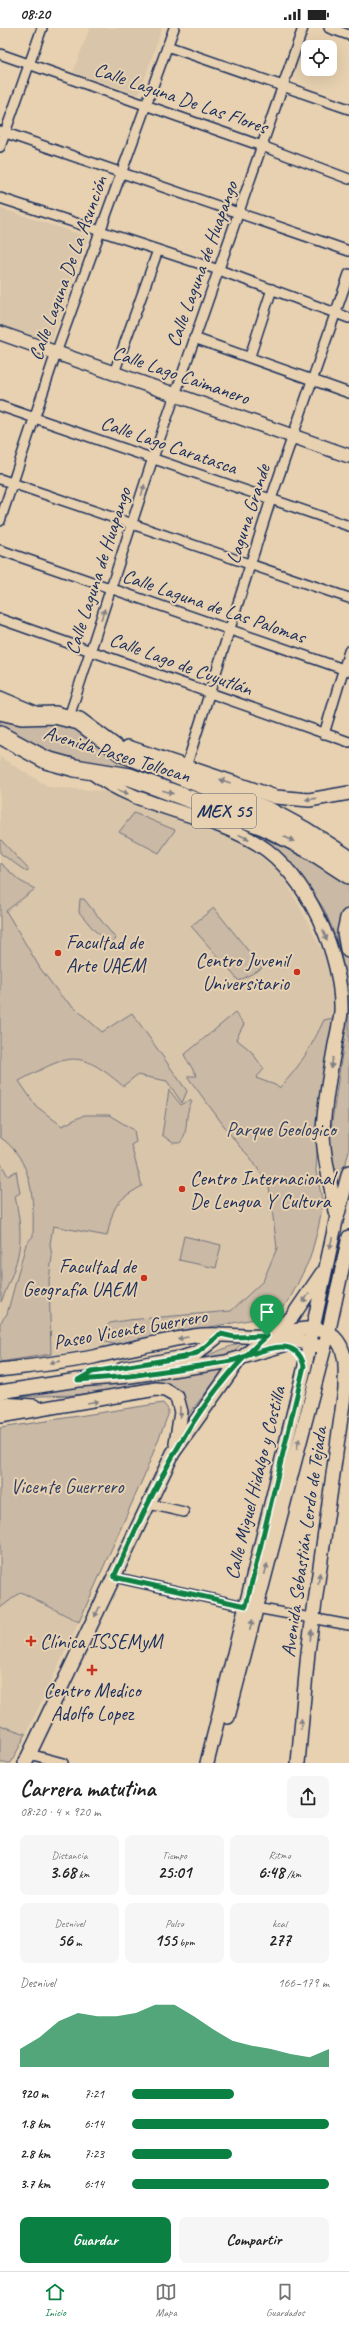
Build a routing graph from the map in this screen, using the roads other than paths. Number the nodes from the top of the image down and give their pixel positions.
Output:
1 (42, 28) edge
2 (174, 28) edge
3 (303, 28) edge
4 (329, 28) edge
5 (349, 36) edge
6 (167, 46) junction
7 (0, 54) edge
8 (30, 64) junction
9 (283, 86) junction
10 (146, 106) junction
11 (349, 109) edge
12 (2, 132) edge
13 (262, 146) junction
14 (0, 147) edge
15 (121, 174) junction
16 (349, 179) edge
17 (0, 198) edge
18 (239, 213) junction
19 (100, 230) junction
20 (158, 250) junction
21 (349, 251) edge
22 (218, 270) junction
23 (349, 274) edge
24 (272, 289) junction
25 (335, 313) junction
26 (349, 318) edge
27 (0, 333) edge
28 (194, 338) junction
29 (56, 353) junction
30 (250, 356) junction
31 (114, 373) junction
32 (312, 379) junction
33 (349, 393) edge
34 (175, 394) junction
35 (0, 406) edge
36 (34, 418) junction
37 (293, 436) junction
38 (349, 456) edge
39 (153, 458) junction
40 (0, 479) edge
41 (14, 483) junction
42 (271, 499) junction
43 (0, 521) edge
44 (133, 523) junction
45 (349, 526) edge
46 (0, 550) edge
47 (250, 564) junction
48 (112, 589) junction
49 (349, 598) edge
50 (0, 619) edge
51 (229, 630) junction
52 (91, 651) junction
53 (349, 651) edge
54 (346, 670) edge
55 (209, 693) junction
56 (0, 698) edge
57 (0, 711) edge
58 (38, 714) junction
59 (69, 717) junction
60 (324, 734) junction
61 (0, 735) edge
62 (0, 741) edge
63 (349, 742) edge
64 (106, 743) junction
65 (24, 748) junction
66 (186, 767) junction
67 (90, 771) junction
68 (262, 793) junction
69 (349, 793) edge
70 (266, 810) junction
71 (349, 859) edge
72 (349, 875) edge
73 (349, 918) edge
74 (349, 949) edge
75 (349, 1172) edge
76 (336, 1221) junction
77 (349, 1237) edge
78 (327, 1265) junction
79 (314, 1329) junction
80 (221, 1334) junction
81 (328, 1334) junction
82 (267, 1336) junction
83 (310, 1344) junction
84 (282, 1345) junction
85 (323, 1348) junction
86 (346, 1351) edge
87 (239, 1360) junction
88 (0, 1370) edge
89 (304, 1370) junction
90 (78, 1380) junction
91 (0, 1392) edge
92 (0, 1404) edge
93 (54, 1408) junction
94 (0, 1416) edge
95 (173, 1453) junction
96 (149, 1504) junction
97 (184, 1512) dead end
98 (114, 1577) junction
99 (251, 1606) junction
100 (313, 1617) junction
101 (349, 1625) edge
102 (28, 1760) edge
103 (63, 1763) edge
104 (207, 1763) edge
105 (216, 1763) edge
106 (298, 1763) edge

1 - 8 street
2 - 6 street, Calle Laguna De La Asunción
3 - 9 street, Calle Laguna de Huapango
4 - 5 street
6 - 9 street
6 - 10 street, Calle Laguna De La Asunción
7 - 8 street, Calle Laguna De Las Flores
8 - 10 street, Calle Laguna De Las Flores
8 - 12 street
9 - 11 street
9 - 13 street, Calle Laguna de Huapango
10 - 13 street, Calle Laguna De Las Flores
10 - 15 street, Calle Laguna De La Asunción
12 - 14 street
12 - 15 street
13 - 16 street, Calle Laguna De Las Flores
13 - 18 street, Calle Laguna de Huapango
15 - 18 street
15 - 19 street, Calle Laguna De La Asunción
17 - 19 street
18 - 21 street
18 - 22 street, Calle Laguna de Huapango
19 - 20 street
19 - 29 street, Calle Laguna De La Asunción
20 - 22 street
20 - 31 street
22 - 24 street
22 - 28 street, Calle Laguna de Huapango
23 - 25 street, Laguna Grande
24 - 25 street
24 - 30 street
25 - 26 street
25 - 32 street, Laguna Grande
27 - 29 main road, Calle Lago Caimanero
28 - 30 street
28 - 34 street, Calle Laguna de Huapango
29 - 31 main road, Calle Lago Caimanero
29 - 36 street, Calle Laguna De La Asunción
30 - 32 street
31 - 34 main road, Calle Lago Caimanero
32 - 33 street
32 - 37 street, Laguna Grande
34 - 37 main road, Calle Lago Caimanero
34 - 39 street, Calle Laguna de Huapango
35 - 36 street, Calle Lago Caratasca
36 - 39 street, Calle Lago Caratasca
36 - 41 street, Calle Laguna De La Asunción
37 - 38 main road, Calle Lago Caimanero
37 - 42 street, Laguna Grande
39 - 42 street, Calle Lago Caratasca
44 -> 39 street, Calle Laguna de Huapango
40 - 41 street
41 - 43 street, Calle Laguna De La Asunción
41 - 44 street
42 - 45 street, Calle Lago Caratasca
42 - 47 street, Laguna Grande
44 - 47 street
44 - 48 street, Calle Laguna de Huapango
46 - 48 street, Calle Laguna de Las Palomas
47 - 49 street
47 - 51 street, Laguna Grande
48 - 51 street, Calle Laguna de Las Palomas
52 -> 48 street, Calle Laguna de Huapango
50 - 52 street, Calle Lago de Cuyutlán
51 - 54 street, Calle Laguna de Las Palomas
51 - 55 street, Laguna Grande
52 - 55 street, Calle Lago de Cuyutlán
52 - 59 street, Calle Laguna de Huapango
53 - 54 street
54 - 60 street
55 - 60 street, Calle Lago de Cuyutlán
55 - 66 street, Laguna Grande
56 - 58 main road, Avenida Paseo Tollocan / MEX 55
57 - 58 highway, Avenida Paseo Tollocan
58 - 59 highway, Avenida Paseo Tollocan / MEX 55
59 - 64 highway, Avenida Paseo Tollocan / MEX 55
60 - 63 street, Calle Lago de Cuyutlán
61 - 65 highway, Avenida Paseo Tollocan
62 - 65 main road, Avenida Paseo Tollocan / MEX 55
64 - 66 main road
64 - 70 highway, Avenida Paseo Tollocan / MEX 55
65 - 67 highway, Avenida Paseo Tollocan / MEX 55
68 -> 66 main road
67 -> 72 highway, Avenida Paseo Tollocan / MEX 55
67 -> 76 main road
69 -> 68 main road
68 - 70 highway
70 - 71 highway, Avenida Paseo Tollocan / MEX 55
73 - 74 highway
75 - 76 main road
76 -> 78 main road, Calle Miguel Hidalgo y Costilla
77 - 81 main road, Calle Miguel Hidalgo y Costilla
78 - 79 main road, Calle Miguel Hidalgo y Costilla
78 -> 82 main road
79 - 81 main road, Paseo Vicente Guerrero
79 - 82 main road, Paseo Vicente Guerrero
79 - 83 main road, Calle Miguel Hidalgo y Costilla
80 - 82 main road, Paseo Vicente Guerrero
80 -> 88 main road, Paseo Vicente Guerrero
80 - 90 main road
81 - 85 main road, Calle Miguel Hidalgo y Costilla
81 - 86 main road
82 - 87 main road
83 - 84 main road, Paseo Vicente Guerrero
83 - 85 main road, Paseo Vicente Guerrero
83 - 89 main road, Calle Miguel Hidalgo y Costilla
84 - 87 main road, Paseo Vicente Guerrero
84 - 89 main road
85 - 86 main road, Paseo Vicente Guerrero
99 -> 85 main road, Calle Miguel Hidalgo y Costilla
100 -> 86 main road, Avenida Sebastián Lerdo de Tejada
87 - 90 main road, Paseo Vicente Guerrero
87 - 95 main road
89 - 99 main road, Calle Miguel Hidalgo y Costilla
90 - 91 main road, Paseo Vicente Guerrero
92 - 93 main road
93 - 94 main road
93 -> 95 main road
95 - 96 main road
96 - 97 street
96 - 98 main road
98 - 99 street
98 -> 102 main road
99 - 100 street
99 - 104 main road, Calle Miguel Hidalgo y Costilla
105 -> 99 main road, Calle Miguel Hidalgo y Costilla
100 - 101 street
106 -> 100 main road, Avenida Sebastián Lerdo de Tejada
102 - 103 street

